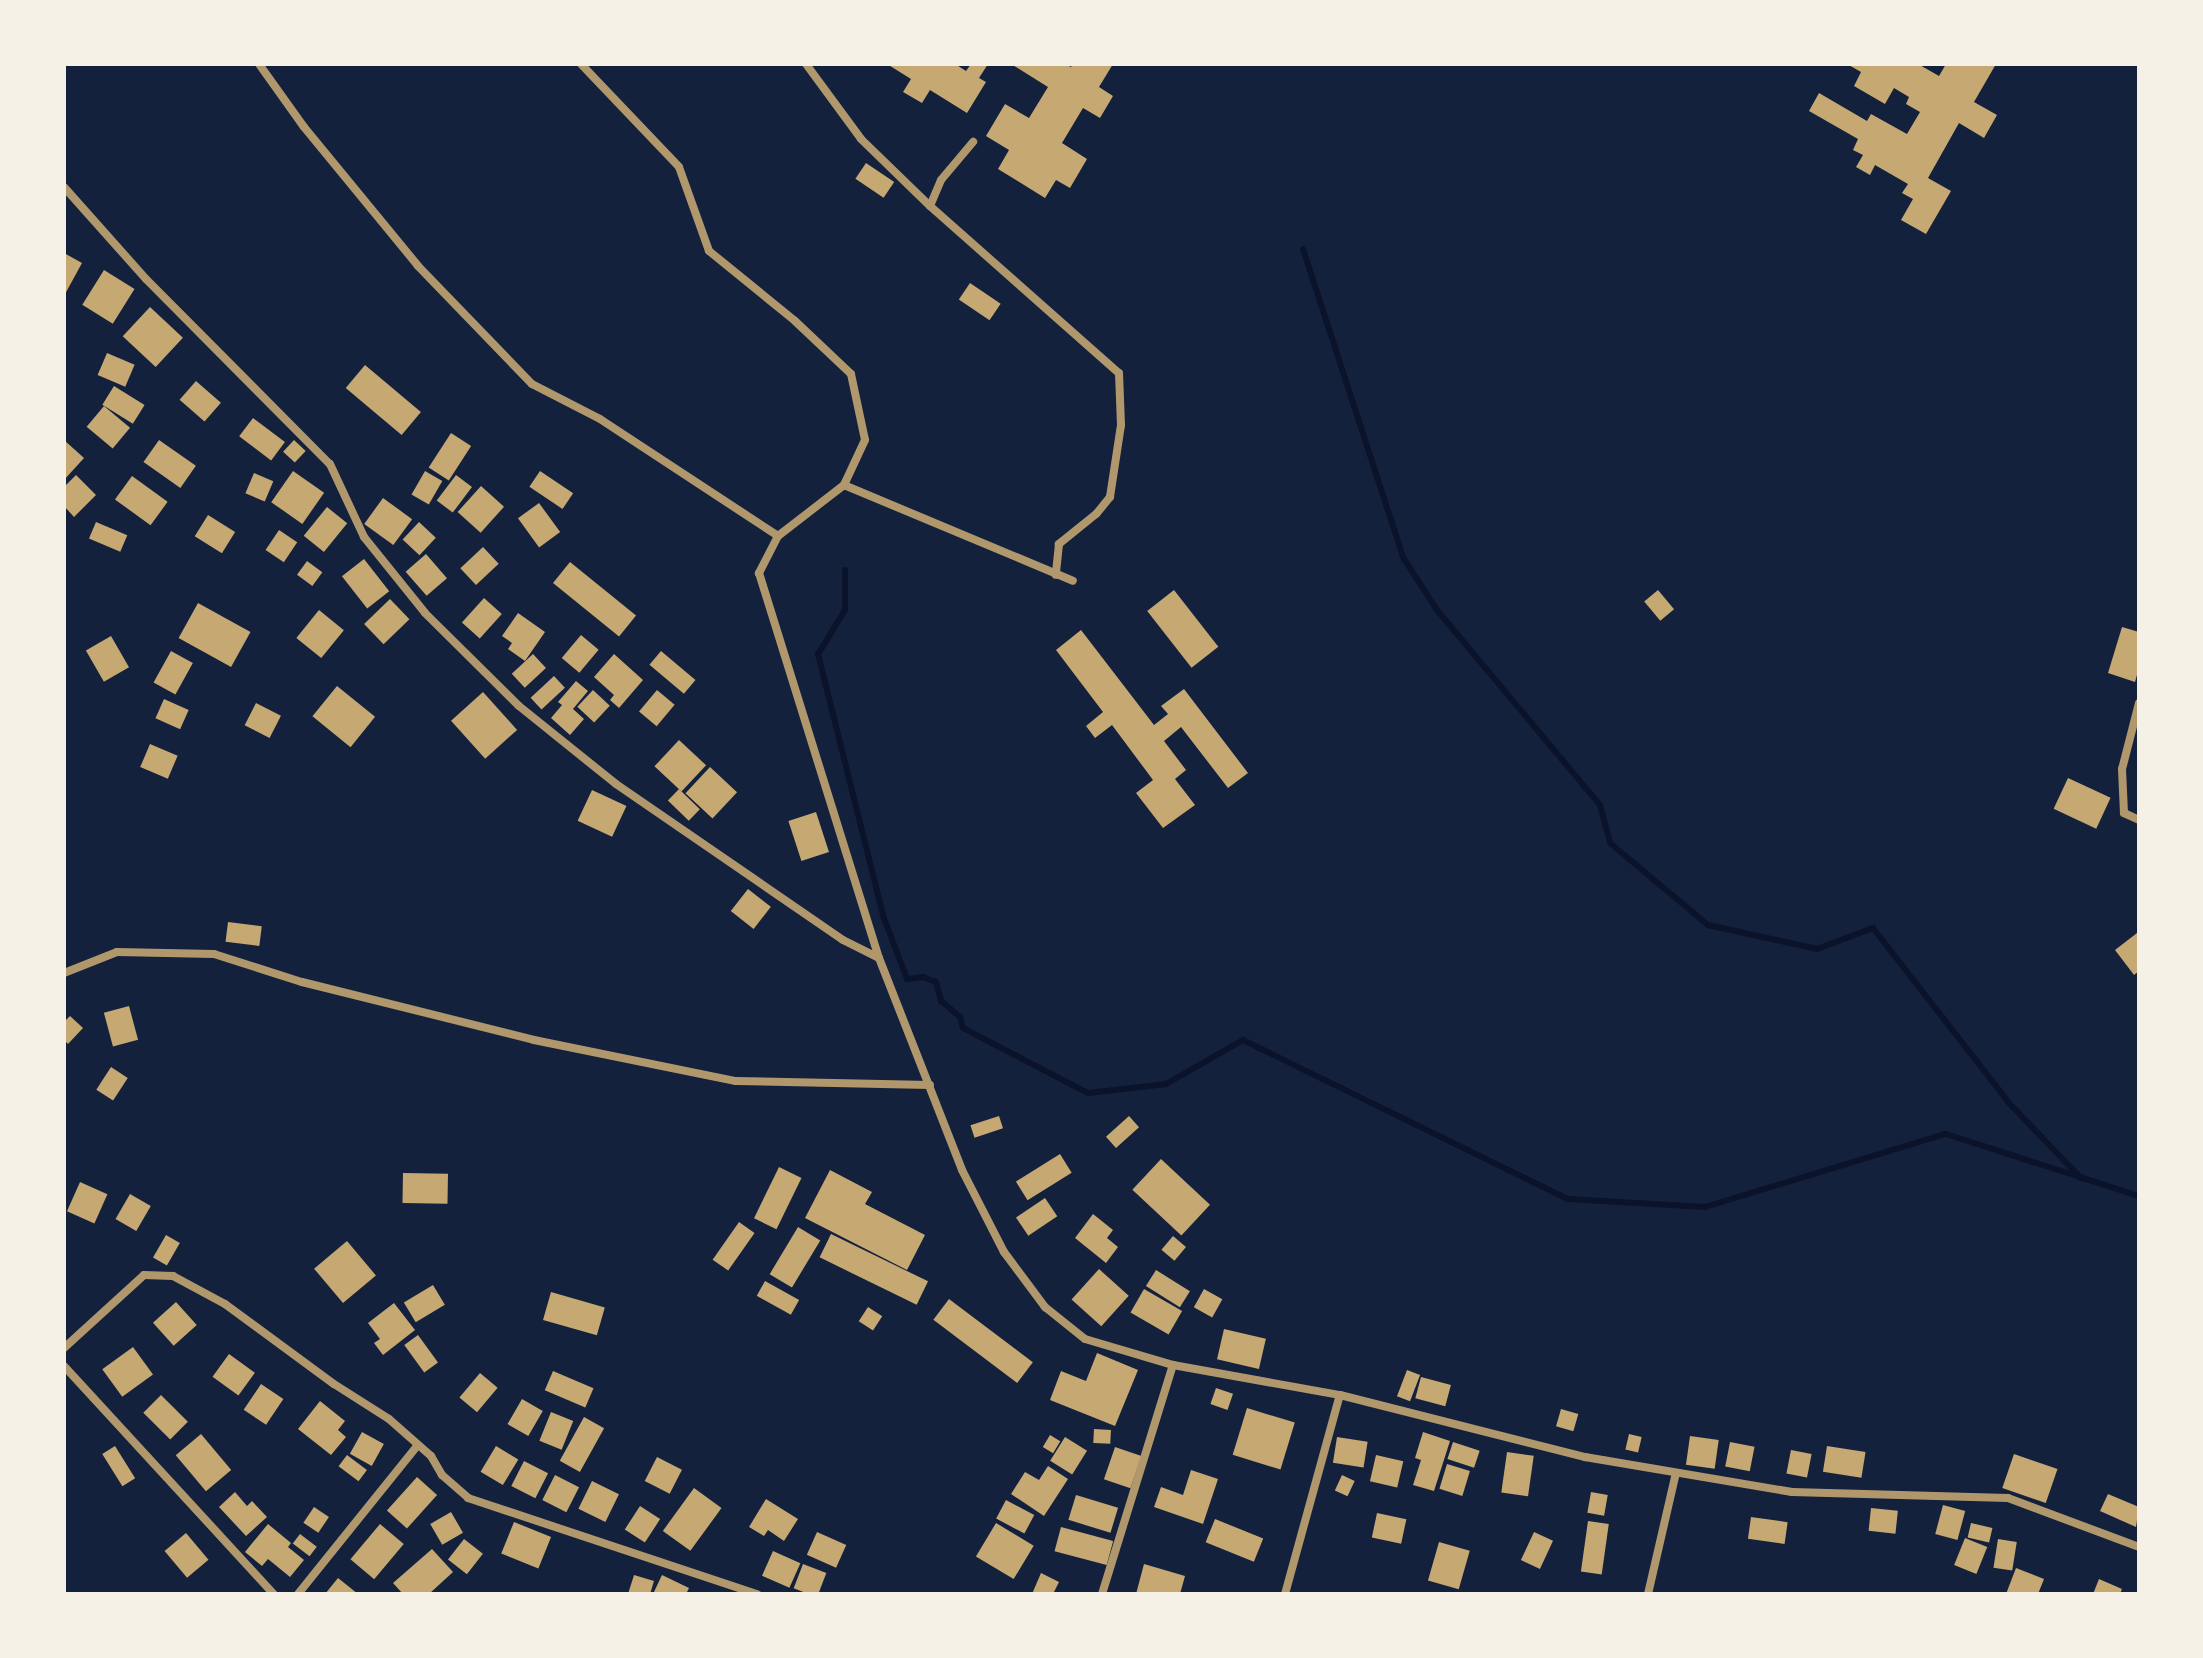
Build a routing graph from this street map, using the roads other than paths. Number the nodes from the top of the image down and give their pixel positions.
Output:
1 (259, 64) edge
2 (581, 64) edge
3 (806, 64) edge
4 (973, 142) dead end
5 (64, 187) edge
6 (930, 206) junction
7 (844, 485) junction
8 (778, 536) junction
9 (1056, 575) junction
10 (1073, 581) dead end
11 (2139, 703) edge
12 (2139, 820) edge
13 (879, 958) junction
14 (64, 973) edge
15 (930, 1085) junction
16 (64, 1348) edge
17 (1173, 1365) junction
18 (64, 1366) edge
19 (1340, 1395) junction
20 (418, 1445) junction
21 (1676, 1473) junction
22 (2139, 1547) edge
23 (274, 1594) edge
24 (298, 1594) edge
25 (757, 1594) edge
26 (1102, 1594) edge
27 (1285, 1594) edge
28 (1648, 1594) edge

1 - 8 street
2 - 7 street
3 - 6 street
4 - 6 street
5 - 13 street
6 - 9 street
7 - 8 street
7 - 9 street
8 - 13 street
9 - 10 street
11 - 12 street
13 - 15 street
14 - 15 street
15 - 17 street
16 - 20 street
17 - 19 street
17 - 26 street
18 - 23 street
19 - 21 street
19 - 27 street
20 - 24 street
20 - 25 street
21 - 22 street
21 - 28 street

